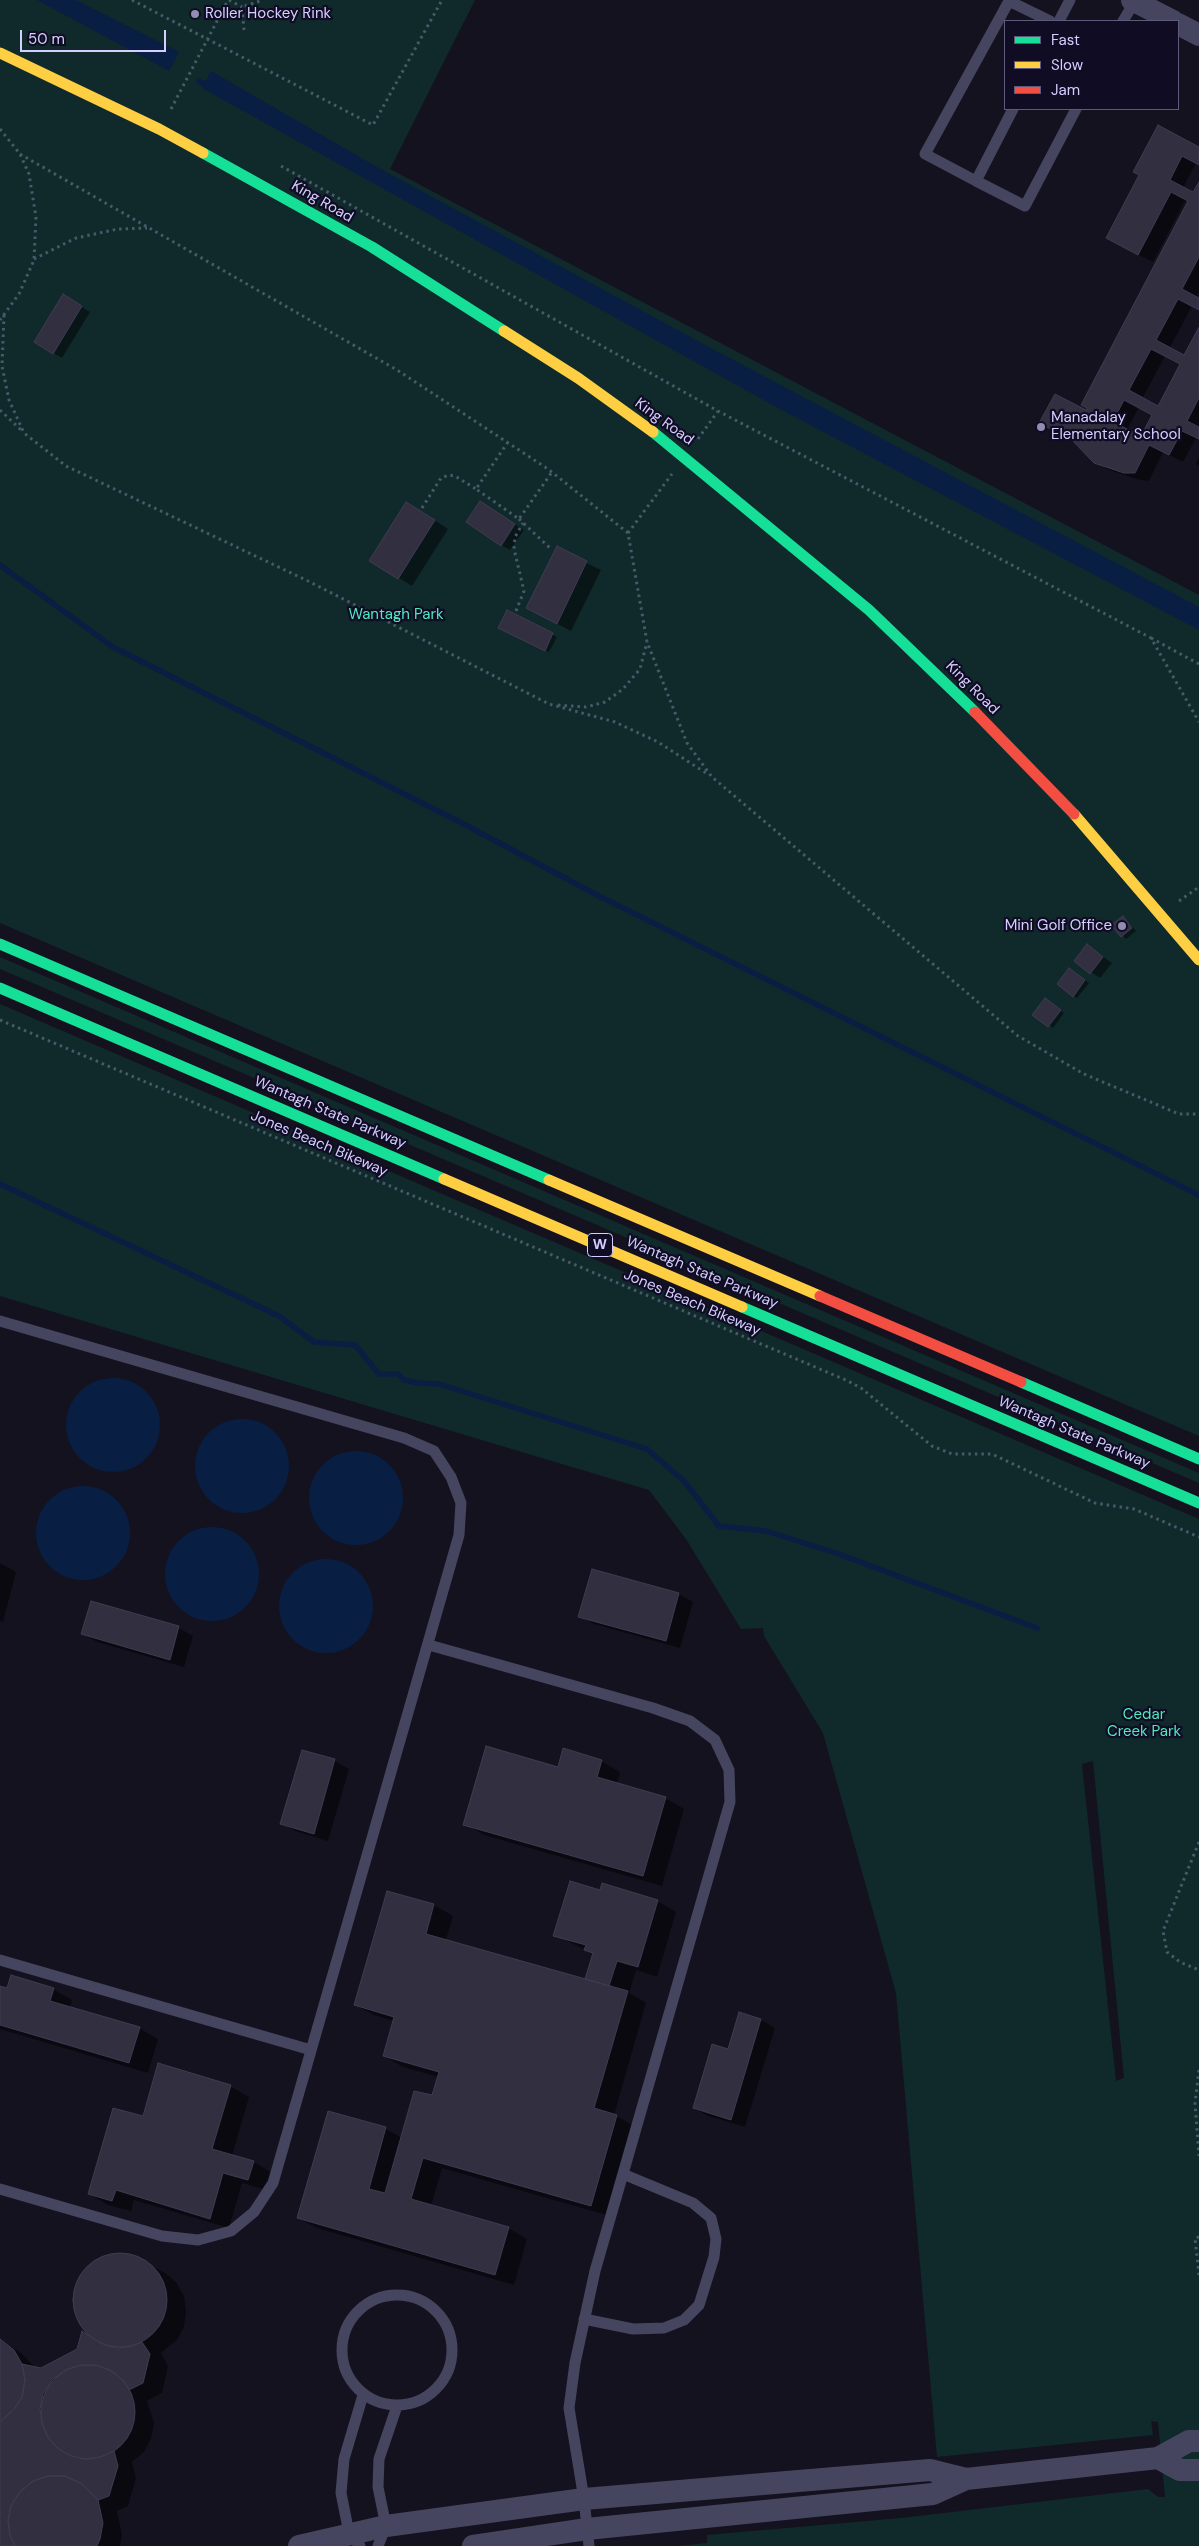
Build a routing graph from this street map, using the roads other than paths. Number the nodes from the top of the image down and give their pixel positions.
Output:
1 (1070, 0) edge
2 (1133, 1) edge
3 (1048, 20) edge
4 (1060, 20) edge
5 (1124, 20) edge
6 (1171, 20) edge
7 (1179, 25) edge
8 (1199, 35) edge
9 (0, 53) edge
10 (1012, 110) edge
11 (1075, 110) edge
12 (976, 181) junction
13 (0, 944) edge
14 (1199, 960) edge
15 (0, 988) edge
16 (0, 1321) edge
17 (1199, 1460) edge
18 (1199, 1503) edge
19 (429, 1645) junction
20 (0, 1960) edge
21 (311, 2050) junction
22 (623, 2174) junction
23 (0, 2189) edge
24 (584, 2319) junction
25 (363, 2395) junction
26 (397, 2406) junction
27 (1199, 2441) edge
28 (1158, 2458) junction
29 (1199, 2470) edge
30 (966, 2479) junction
31 (584, 2499) junction
32 (382, 2536) edge
33 (588, 2538) edge
34 (354, 2540) edge
35 (299, 2546) edge
36 (473, 2546) edge

1 - 4 lane
2 - 5 lane
2 - 6 street
3 - 12 lane
7 - 8 street
9 - 14 main road, King Road
10 - 12 lane
11 - 12 lane
13 - 17 main road, Wantagh State Parkway
15 - 18 main road, Wantagh State Parkway / W
16 - 19 lane
19 - 21 lane
19 - 22 lane
20 - 21 lane
21 - 23 lane
22 - 24 lane
22 - 24 lane
24 - 31 lane
25 - 26 lane
25 - 26 lane
25 - 34 lane
26 - 32 lane
27 - 28 street
28 - 29 street
28 - 30 street
30 - 31 street
30 - 33 street
31 - 32 street
31 - 33 lane
32 - 34 street
33 - 36 street
34 - 35 street

